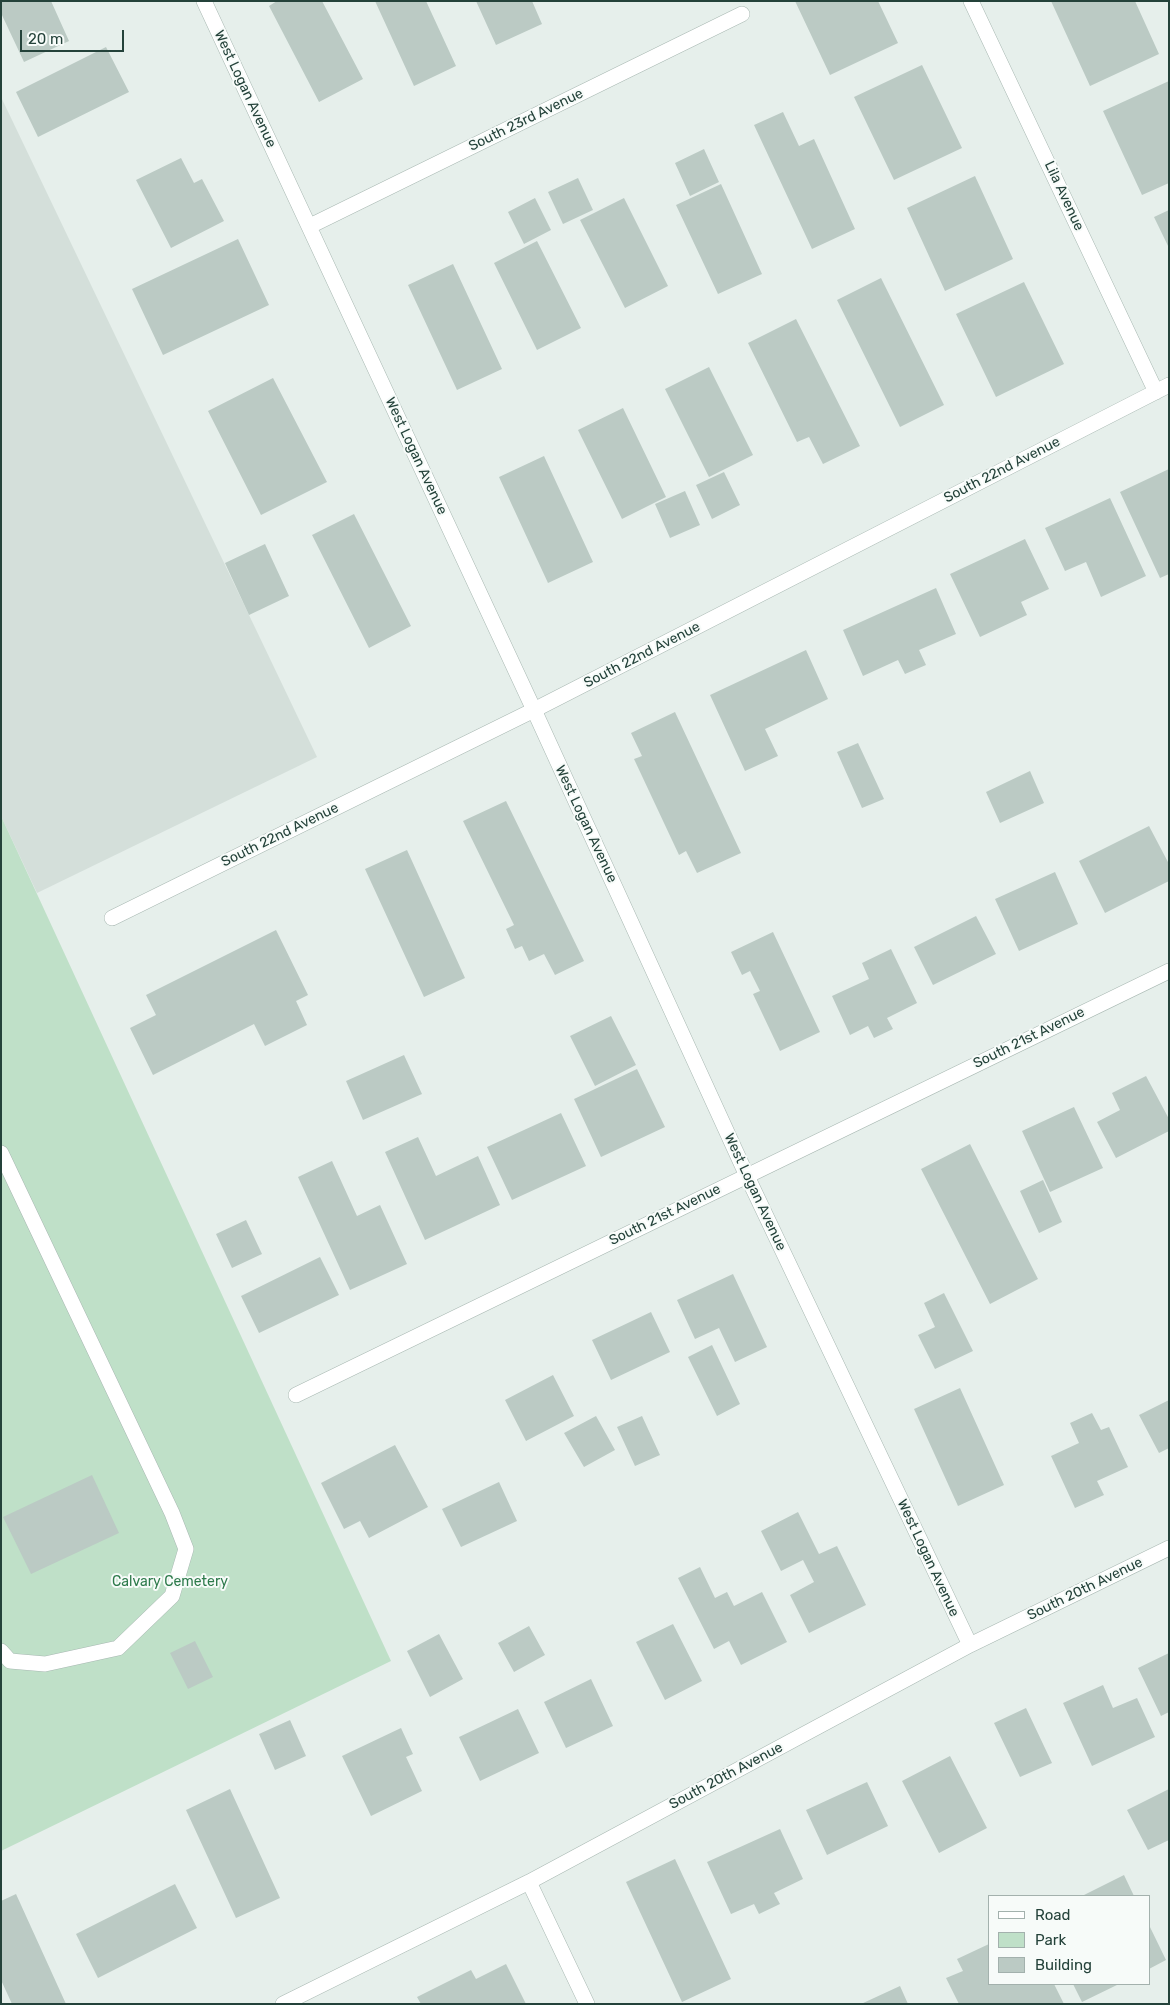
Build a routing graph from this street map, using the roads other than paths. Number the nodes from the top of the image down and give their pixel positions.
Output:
1 (204, 1) edge
2 (971, 1) edge
3 (742, 14) dead end
4 (310, 226) junction
5 (1162, 389) edge
6 (534, 710) junction
7 (112, 918) dead end
8 (1169, 971) edge
9 (1, 1154) edge
10 (747, 1176) junction
11 (296, 1395) dead end
12 (1169, 1548) edge
13 (970, 1646) junction
14 (1, 1651) edge
15 (529, 1882) junction
16 (283, 2004) edge
17 (587, 2004) edge

1 - 4 street, West Logan Avenue
2 - 5 street, Lila Avenue
3 - 4 street, South 23rd Avenue
4 - 6 street, West Logan Avenue
5 - 6 street, South 22nd Avenue
6 - 7 street, South 22nd Avenue
6 - 10 street, West Logan Avenue
8 - 10 street, South 21st Avenue
9 - 14 street
10 - 11 street, South 21st Avenue
10 - 13 street, West Logan Avenue
12 - 13 street, South 20th Avenue
13 - 15 street, South 20th Avenue
15 - 16 street, South 20th Avenue
15 - 17 street

